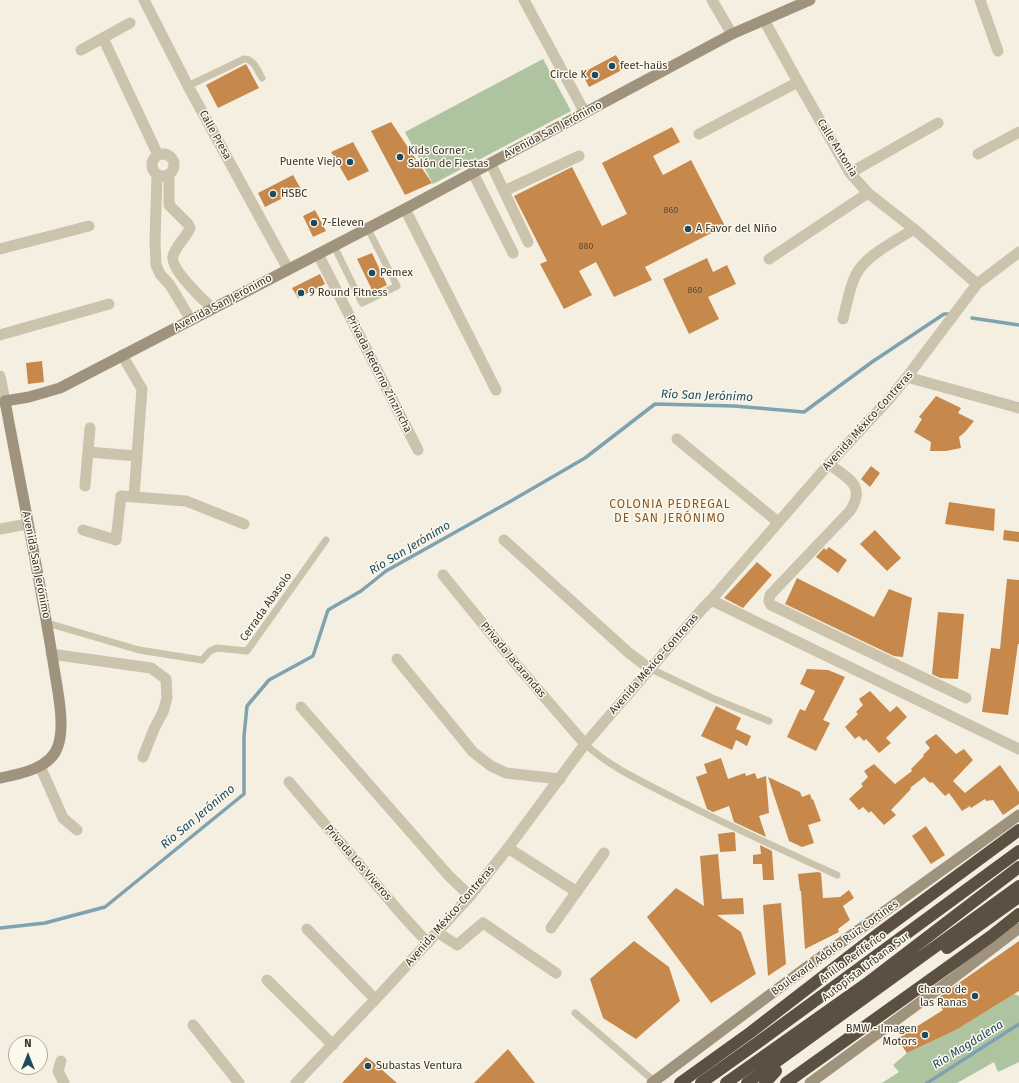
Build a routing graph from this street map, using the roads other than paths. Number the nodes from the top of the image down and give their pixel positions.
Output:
1 (144, 0) edge
2 (524, 0) edge
3 (712, 0) edge
4 (809, 0) edge
5 (980, 0) edge
6 (764, 20) junction
7 (130, 24) dead end
8 (732, 34) junction
9 (103, 38) junction
10 (81, 50) dead end
11 (998, 51) dead end
12 (262, 78) dead end
13 (798, 82) junction
14 (188, 86) junction
15 (585, 113) junction
16 (938, 124) dead end
17 (1019, 132) edge
18 (699, 134) dead end
19 (978, 154) dead end
20 (158, 155) junction
21 (579, 156) dead end
22 (491, 164) junction
23 (474, 173) junction
24 (850, 173) junction
25 (157, 174) junction
26 (169, 174) junction
27 (504, 191) junction
28 (868, 193) junction
29 (405, 209) junction
30 (89, 226) dead end
31 (368, 229) junction
32 (914, 229) junction
33 (528, 242) dead end
34 (334, 246) junction
35 (0, 249) edge
36 (1019, 252) edge
37 (513, 253) dead end
38 (318, 254) junction
39 (768, 259) dead end
40 (288, 269) junction
41 (977, 284) junction
42 (109, 304) dead end
43 (212, 308) junction
44 (843, 319) dead end
45 (191, 320) junction
46 (0, 335) edge
47 (122, 355) junction
48 (0, 376) edge
49 (907, 378) junction
50 (496, 390) dead end
51 (2, 402) edge
52 (1019, 408) edge
53 (90, 428) dead end
54 (677, 439) dead end
55 (418, 450) dead end
56 (88, 452) junction
57 (137, 456) junction
58 (829, 464) junction
59 (85, 486) dead end
60 (134, 496) junction
61 (778, 522) junction
62 (27, 524) junction
63 (244, 524) dead end
64 (0, 529) edge
65 (83, 530) dead end
66 (326, 540) dead end
67 (504, 540) dead end
68 (443, 575) dead end
69 (711, 600) junction
70 (47, 623) junction
71 (51, 654) junction
72 (397, 659) dead end
73 (649, 668) junction
74 (966, 698) dead end
75 (300, 707) dead end
76 (769, 721) dead end
77 (585, 744) junction
78 (1019, 749) edge
79 (143, 757) dead end
80 (40, 766) junction
81 (0, 778) edge
82 (560, 779) junction
83 (288, 782) dead end
84 (1019, 815) edge
85 (77, 830) dead end
86 (1019, 830) edge
87 (508, 848) junction
88 (1019, 851) edge
89 (604, 853) dead end
90 (1019, 867) edge
91 (837, 875) dead end
92 (1019, 886) edge
93 (577, 892) junction
94 (470, 896) junction
95 (1019, 897) edge
96 (1019, 914) edge
97 (551, 928) dead end
98 (1019, 928) edge
99 (307, 929) dead end
100 (437, 932) junction
101 (428, 943) junction
102 (556, 973) dead end
103 (267, 980) dead end
104 (375, 999) junction
105 (575, 1013) dead end
106 (193, 1025) dead end
107 (334, 1045) junction
108 (61, 1061) dead end
109 (776, 1071) junction
110 (653, 1082) edge
111 (64, 1083) edge
112 (239, 1083) edge
113 (296, 1083) edge
114 (680, 1083) edge
115 (701, 1083) edge
116 (726, 1083) edge
117 (746, 1083) edge
118 (760, 1083) edge
119 (765, 1083) edge
120 (786, 1083) edge
121 (810, 1083) edge

1 - 14 street, Calle Presa
2 - 15 street
3 - 8 street
4 - 6 main road, Avenida San Jerónimo
5 - 11 street
6 - 8 main road, Avenida San Jerónimo
6 - 13 street, Calle Antonia
7 - 9 street
8 - 15 main road, Avenida San Jerónimo
9 - 10 street
9 - 20 street
12 - 14 lane
13 - 18 street
13 - 24 street, Calle Antonia
14 - 40 street, Calle Presa
15 - 22 main road, Avenida San Jerónimo
16 - 24 street
17 - 19 street
20 - 25 street
20 - 26 street
21 - 27 street
22 - 23 main road, Avenida San Jerónimo
22 - 27 street
23 - 29 main road, Avenida San Jerónimo
23 - 37 street
24 - 28 street, Calle Antonia
25 - 26 street
25 - 45 street
26 - 43 street
27 - 33 street
28 - 32 street, Calle Antonia
28 - 39 street
29 - 31 main road, Avenida San Jerónimo
29 - 50 street
30 - 35 street
31 - 34 main road, Avenida San Jerónimo
31 - 34 lane
32 - 41 street, Calle Antonia
32 - 44 street
34 - 38 main road, Avenida San Jerónimo
36 - 41 street, Avenida México-Contreras
38 - 40 main road, Avenida San Jerónimo
38 - 55 street, Privada Retorno Zinzincha
40 - 43 main road, Avenida San Jerónimo
41 - 49 street, Avenida México-Contreras
42 - 46 street
43 - 45 main road, Avenida San Jerónimo
45 - 47 main road, Avenida San Jerónimo
47 - 51 main road, Avenida San Jerónimo
47 - 57 street
48 - 51 street
49 - 52 street
49 - 58 street, Avenida México-Contreras
51 - 62 main road, Avenida San Jerónimo
53 - 56 street
54 - 61 street
56 - 57 street
56 - 59 street
57 - 60 street
58 - 61 street, Avenida México-Contreras
58 - 74 street
60 - 63 street
60 - 65 street
61 - 69 street, Avenida México-Contreras
62 - 64 street
62 - 70 main road, Avenida San Jerónimo
66 - 70 lane, Cerrada Abasolo
67 - 73 street
68 - 77 street, Privada Jacarandas
69 - 73 street, Avenida México-Contreras
69 - 78 street
70 - 71 main road, Avenida San Jerónimo
71 - 79 street
71 - 80 main road, Avenida San Jerónimo
72 - 82 street
73 - 76 lane
73 - 77 street, Avenida México-Contreras
75 - 94 street
77 - 82 street, Avenida México-Contreras
77 - 91 lane
80 - 81 main road, Avenida San Jerónimo
80 - 85 street
82 - 87 street, Avenida México-Contreras
83 - 101 street, Privada Los Viveros
84 - 110 main road, Boulevard Adolfo Ruiz Cortines
86 - 114 highway
87 - 93 street
87 - 94 street, Avenida México-Contreras
88 - 115 highway, Anillo Periférico
89 - 93 street
90 - 116 highway, Autopista Urbana Sur
92 - 117 highway, Autopista Urbana Sur
93 - 97 street
94 - 100 street, Avenida México-Contreras
95 - 109 highway
96 - 120 highway
98 - 121 main road
99 - 104 street
100 - 101 street, Avenida México-Contreras
100 - 102 street
101 - 104 street, Avenida México-Contreras
103 - 107 street
104 - 107 street, Avenida México-Contreras
105 - 110 lane
106 - 112 street
107 - 113 street, Avenida México-Contreras
108 - 111 street
109 - 118 highway
109 - 119 highway

